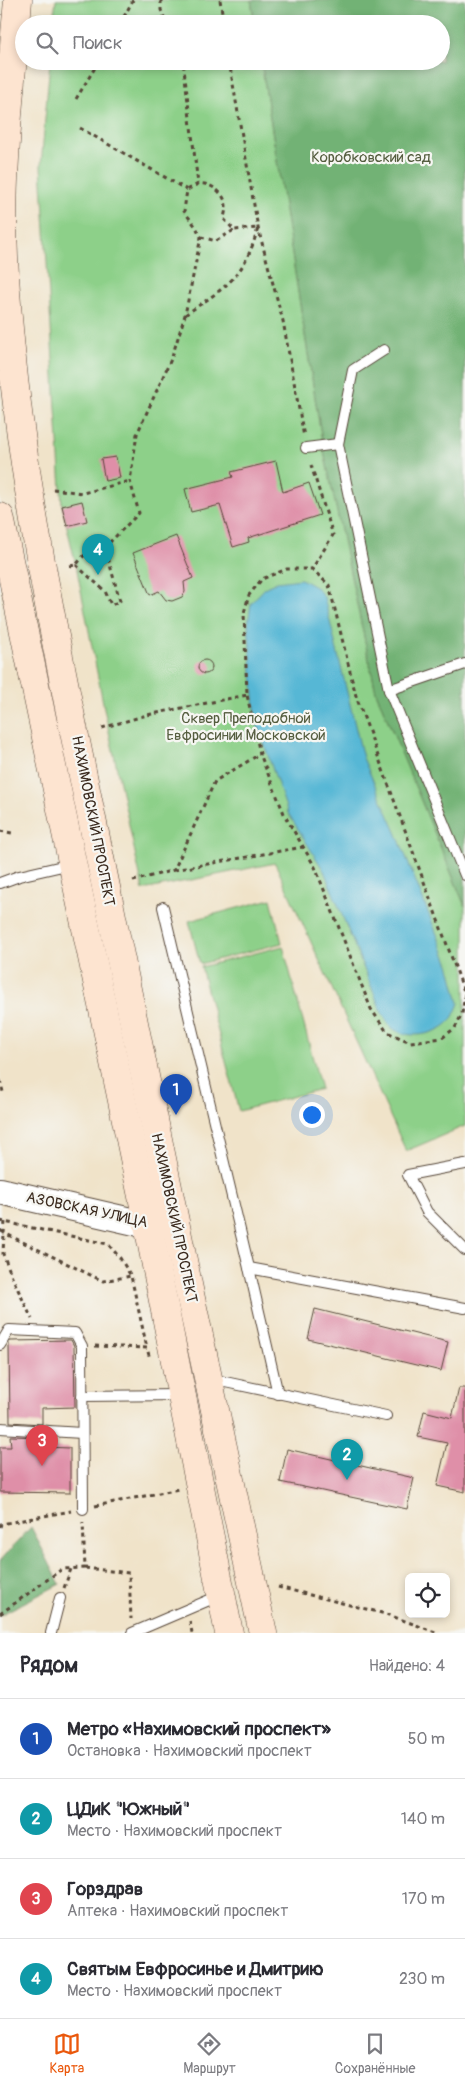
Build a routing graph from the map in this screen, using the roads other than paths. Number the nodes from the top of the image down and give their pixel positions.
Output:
1 (18, 0) edge
2 (17, 15) edge
3 (15, 37) edge
4 (384, 350) dead end
5 (338, 444) junction
6 (306, 448) road end
7 (0, 517) edge
8 (465, 664) edge
9 (388, 690) junction
10 (72, 864) junction
11 (465, 875) edge
12 (0, 883) edge
13 (163, 907) dead end
14 (465, 1164) edge
15 (0, 1191) edge
16 (174, 1224) junction
17 (148, 1225) junction
18 (465, 1250) edge
19 (249, 1268) junction
20 (465, 1308) edge
21 (0, 1345) edge
22 (207, 1378) junction
23 (278, 1394) junction
24 (181, 1395) junction
25 (82, 1396) junction
26 (386, 1416) dead end
27 (0, 1428) edge
28 (82, 1433) junction
29 (83, 1509) road end
30 (222, 1594) junction
31 (60, 1598) road end
32 (132, 1632) edge
33 (51, 1633) edge
34 (229, 1633) edge
35 (264, 1633) edge

1 - 2 main road, НАХИМОВСКИЙ ПРОСПЕКТ
3 - 16 main road, НАХИМОВСКИЙ ПРОСПЕКТ
4 - 5 lane
5 - 6 lane
5 - 9 lane
7 - 10 main road, НАХИМОВСКИЙ ПРОСПЕКТ
8 - 9 lane
9 - 11 lane
10 - 12 lane
10 - 17 main road, НАХИМОВСКИЙ ПРОСПЕКТ
13 - 19 lane
14 - 18 lane
15 - 17 street, АЗОВСКАЯ УЛИЦА
16 - 17 street, АЗОВСКАЯ УЛИЦА
16 - 22 main road, НАХИМОВСКИЙ ПРОСПЕКТ
17 - 24 main road, НАХИМОВСКИЙ ПРОСПЕКТ
19 - 20 lane
19 - 23 lane
21 - 25 lane
22 - 23 lane
22 - 35 main road, НАХИМОВСКИЙ ПРОСПЕКТ
23 - 26 lane
24 - 25 lane
24 - 30 main road, НАХИМОВСКИЙ ПРОСПЕКТ
25 - 28 lane
27 - 28 lane
28 - 29 lane
30 - 32 lane
30 - 34 main road, НАХИМОВСКИЙ ПРОСПЕКТ
31 - 33 lane

